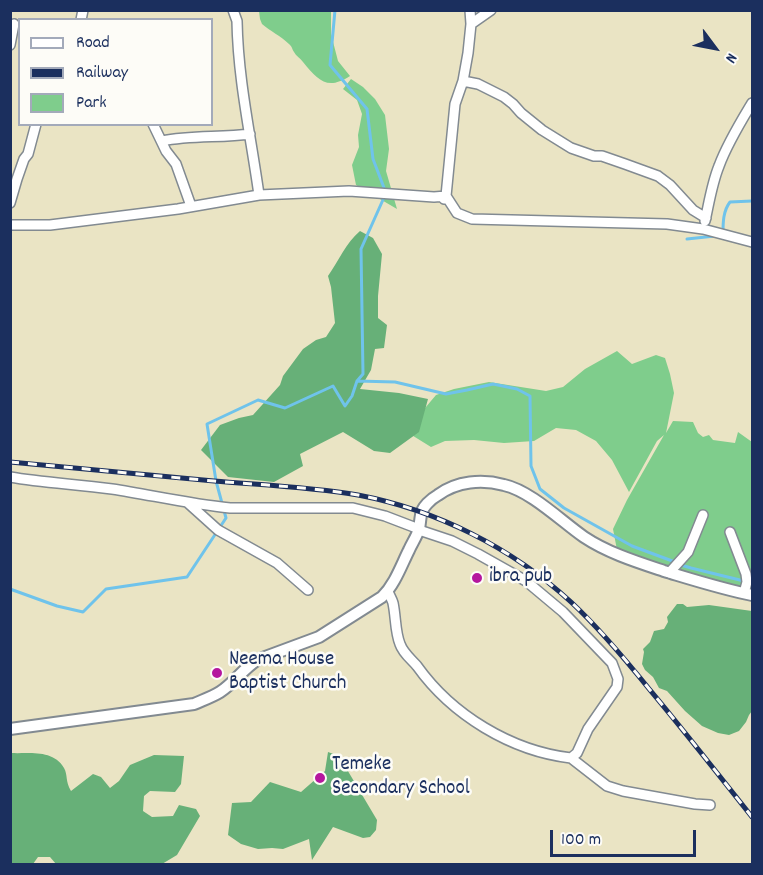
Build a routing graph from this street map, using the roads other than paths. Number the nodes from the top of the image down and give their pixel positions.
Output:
1 (233, 10) edge
2 (470, 10) edge
3 (491, 10) edge
4 (14, 24) dead end
5 (471, 24) junction
6 (10, 45) edge
7 (463, 81) junction
8 (753, 103) edge
9 (35, 126) edge
10 (154, 126) edge
11 (250, 134) junction
12 (162, 141) junction
13 (259, 195) junction
14 (445, 199) junction
15 (10, 203) edge
16 (191, 206) junction
17 (706, 218) junction
18 (10, 225) edge
19 (703, 229) junction
20 (753, 242) edge
21 (10, 477) edge
22 (187, 501) junction
23 (704, 515) dead end
24 (419, 529) junction
25 (730, 532) dead end
26 (669, 573) junction
27 (308, 590) dead end
28 (388, 591) junction
29 (748, 594) edge
30 (10, 729) edge
31 (571, 758) junction
32 (710, 805) dead end

1 - 11 street
2 - 5 street
3 - 5 street
4 - 6 street
5 - 7 street
7 - 14 street
7 - 17 street
8 - 17 street
9 - 15 street
10 - 12 street
11 - 12 street
11 - 13 street
12 - 16 street
13 - 14 street
13 - 16 street
14 - 19 street
16 - 18 street
17 - 19 street
19 - 20 street
21 - 22 street
22 - 24 street
22 - 27 street
23 - 26 street
24 - 26 street
24 - 28 street
24 - 31 street
25 - 29 street
26 - 29 street
28 - 30 street
28 - 31 street
31 - 32 street

